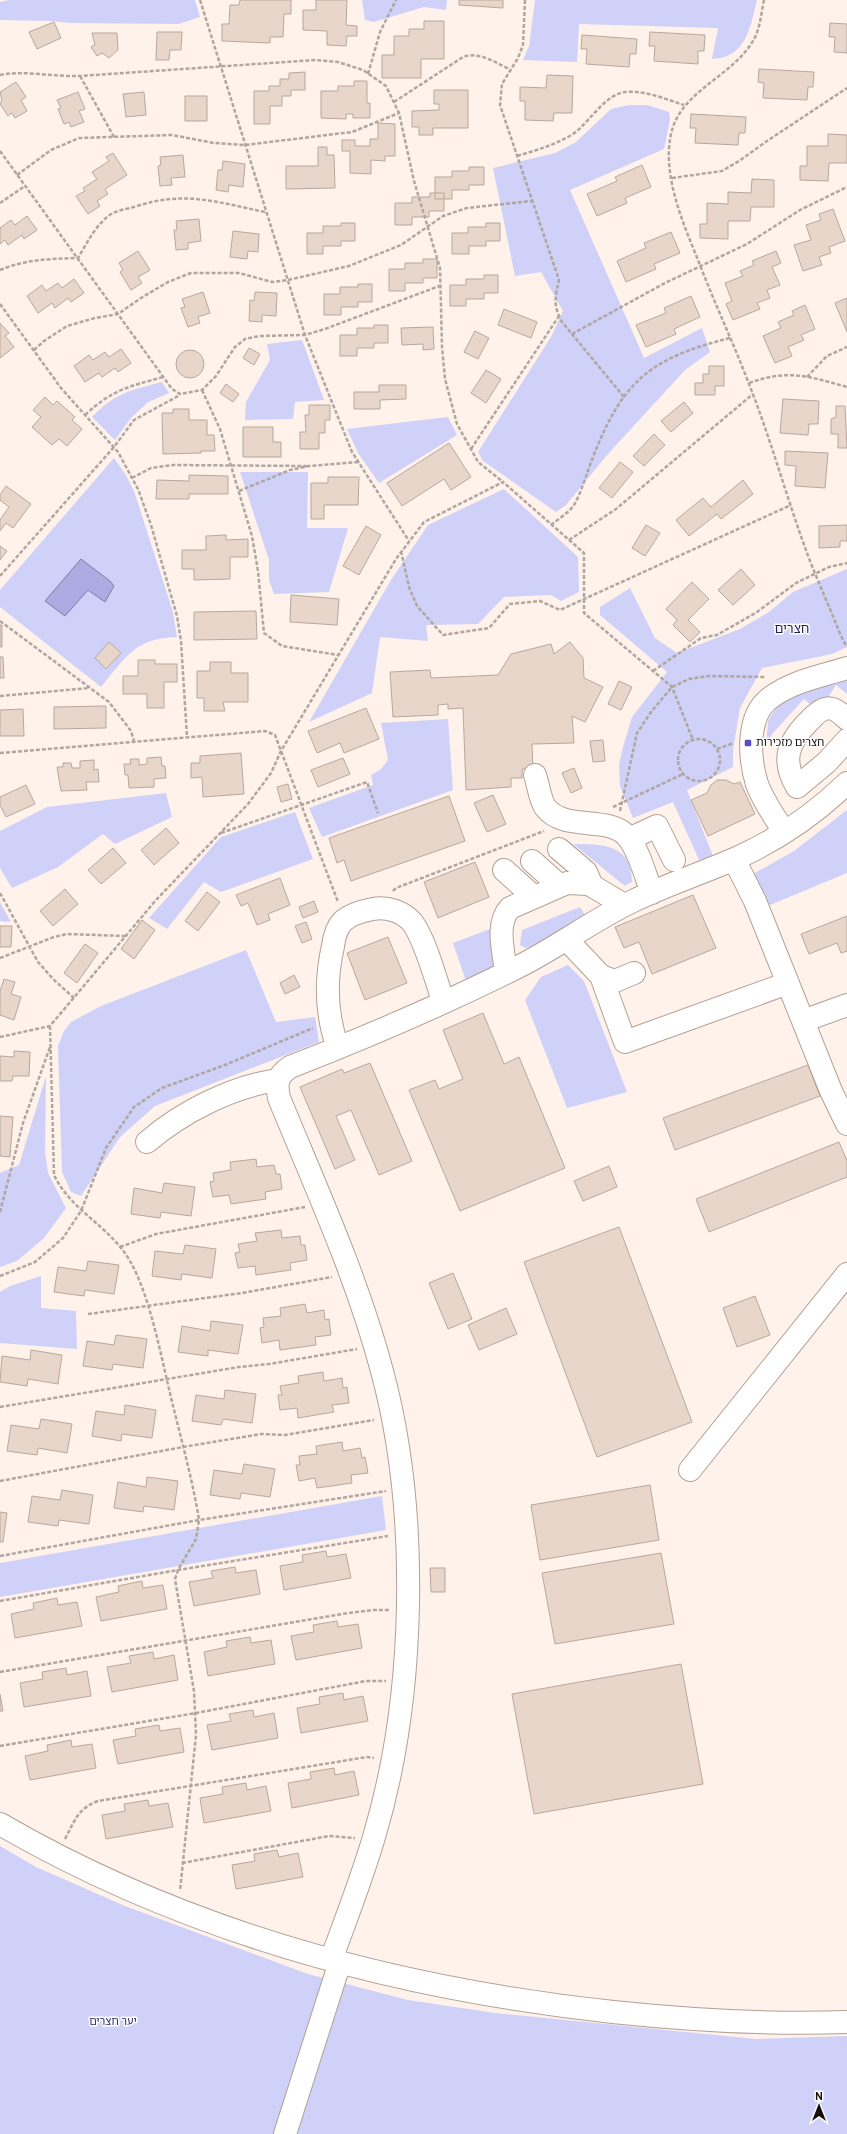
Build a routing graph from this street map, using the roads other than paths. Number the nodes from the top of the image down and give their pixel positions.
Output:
1 (847, 668) edge
2 (847, 719) edge
3 (847, 740) edge
4 (535, 774) dead end
5 (847, 783) edge
6 (784, 832) junction
7 (623, 834) junction
8 (734, 859) junction
9 (531, 860) junction
10 (674, 860) dead end
11 (562, 889) junction
12 (652, 893) junction
13 (624, 905) junction
14 (567, 940) junction
15 (506, 972) junction
16 (634, 973) dead end
17 (601, 976) junction
18 (788, 983) junction
19 (444, 1001) junction
20 (847, 1005) edge
21 (803, 1021) junction
22 (338, 1048) junction
23 (277, 1080) junction
24 (847, 1124) edge
25 (147, 1142) dead end
26 (847, 1274) edge
27 (690, 1470) dead end
28 (0, 1824) edge
29 (335, 1961) junction
30 (847, 2022) edge
31 (285, 2134) edge

1 - 6 street
2 - 3 street
4 - 7 street
5 - 6 street
6 - 8 street
7 - 10 street
7 - 12 street
8 - 12 street
8 - 18 street
9 - 11 street
9 - 11 street
9 - 11 street
11 - 13 street
11 - 15 street
12 - 13 street
13 - 14 street
14 - 15 street
14 - 17 street
15 - 19 street
16 - 17 street
17 - 18 street
18 - 21 street
19 - 22 street
19 - 22 street
20 - 21 street
21 - 24 street
22 - 23 street
23 - 25 street
23 - 29 street
26 - 27 street
28 - 29 street
29 - 30 street
29 - 31 street

